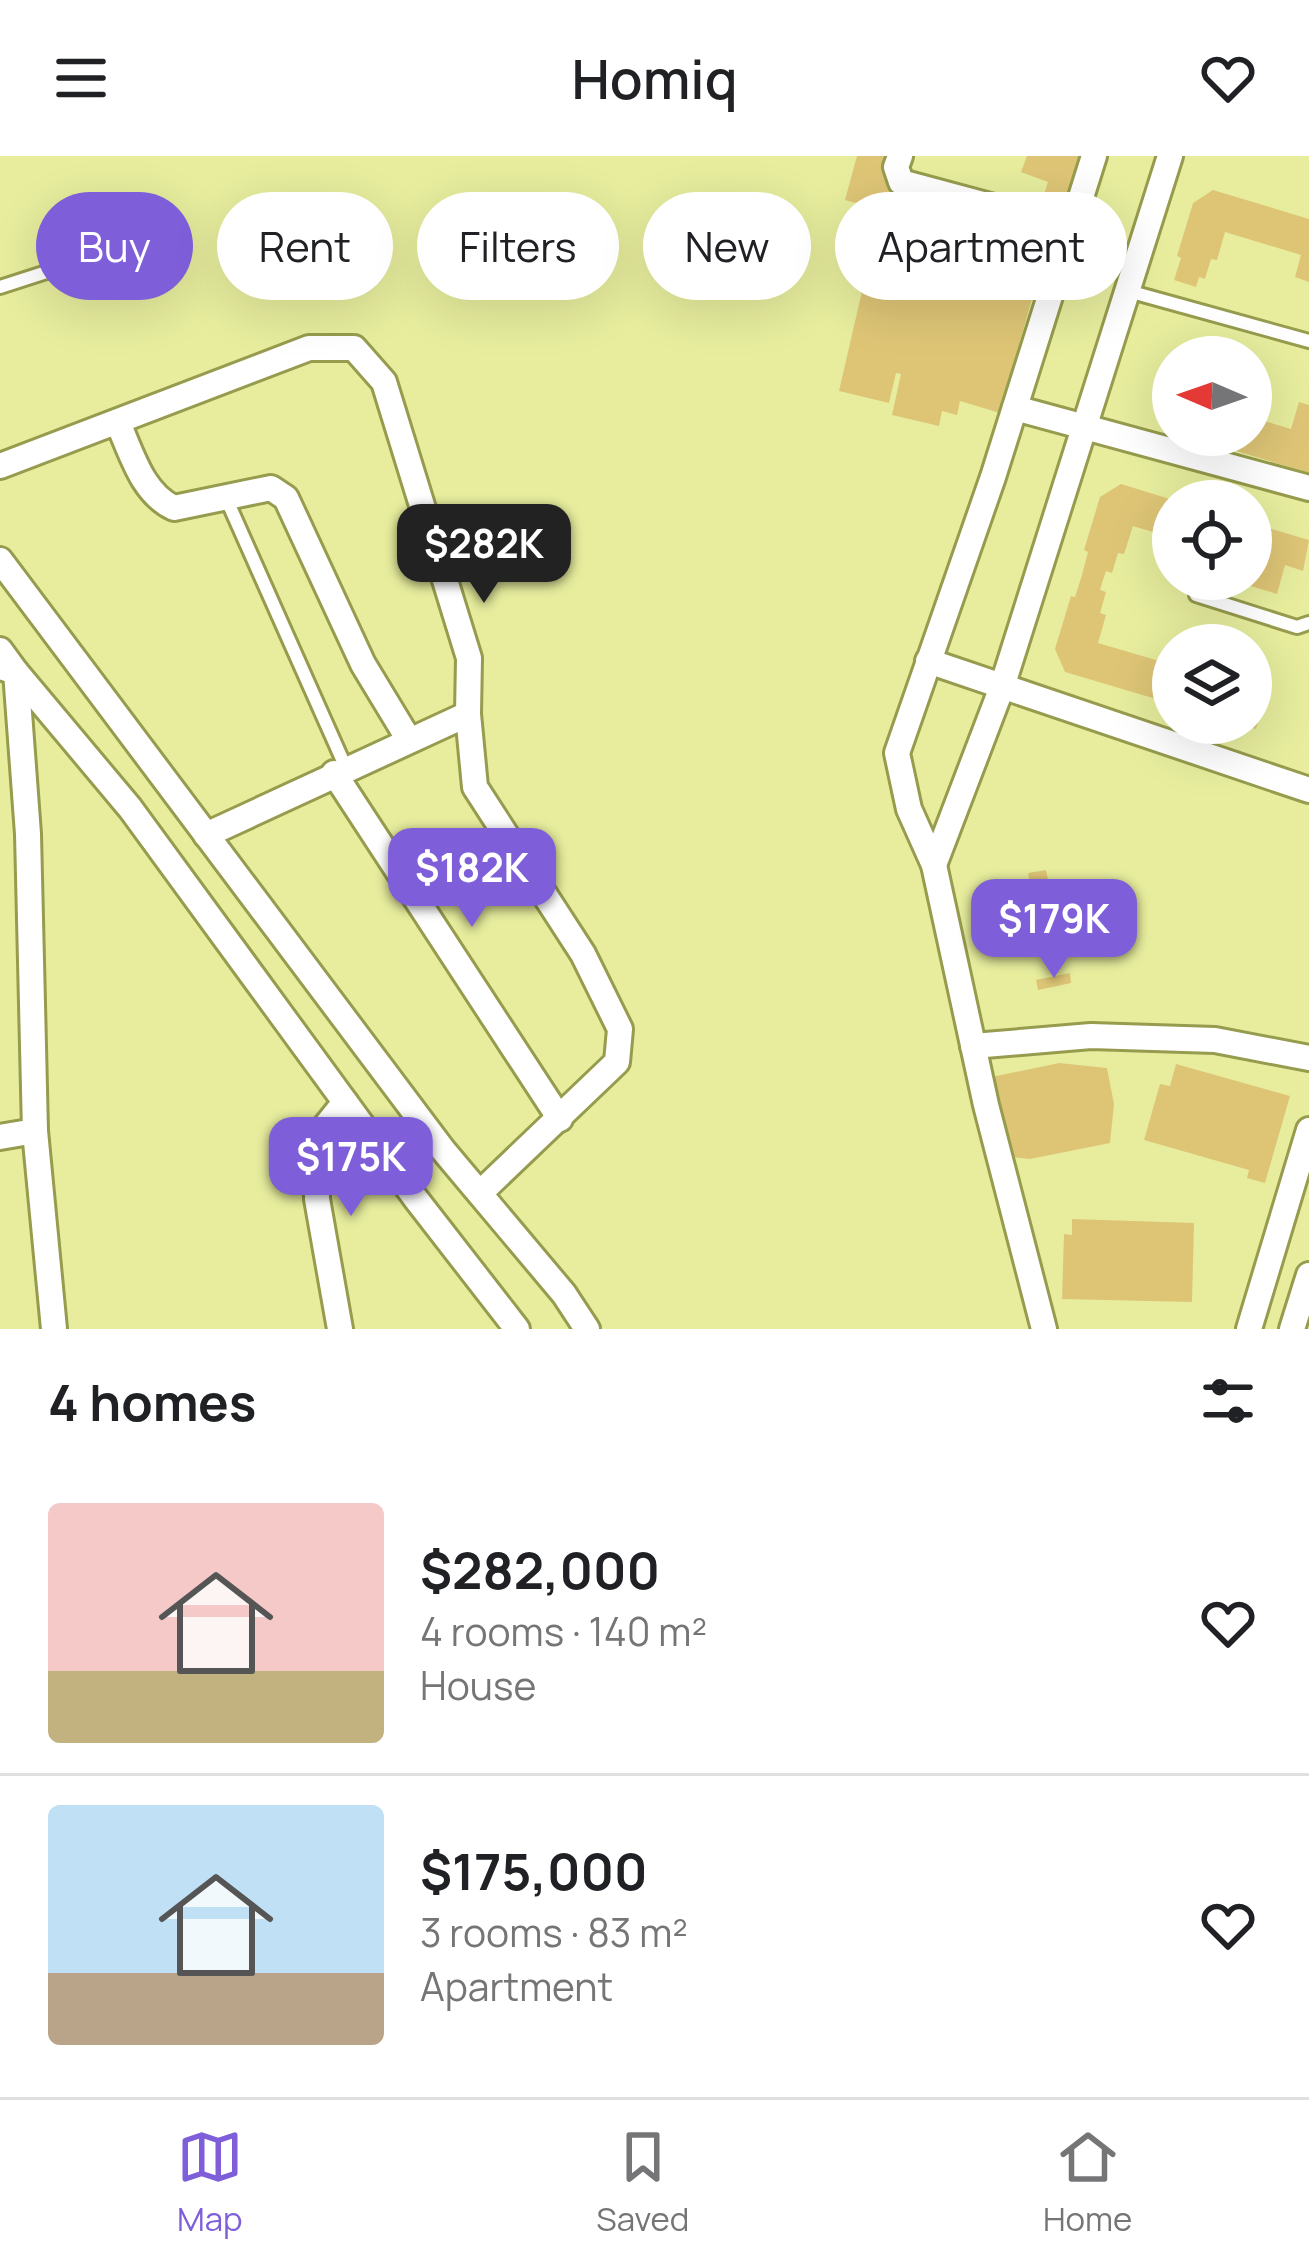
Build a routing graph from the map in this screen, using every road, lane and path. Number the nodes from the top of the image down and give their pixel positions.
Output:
1 (900, 156) edge
2 (1094, 156) edge
3 (1170, 156) edge
4 (938, 192) edge
5 (1083, 192) edge
6 (36, 275) edge
7 (0, 287) edge
8 (1127, 287) edge
9 (1127, 290) edge
10 (1049, 300) edge
11 (1123, 300) edge
12 (1309, 341) edge
13 (1015, 408) junction
14 (118, 423) junction
15 (1082, 427) junction
16 (0, 466) edge
17 (1309, 488) edge
18 (226, 497) junction
19 (0, 560) edge
20 (1209, 600) edge
21 (1309, 622) edge
22 (0, 650) edge
23 (928, 661) junction
24 (8, 670) edge
25 (1002, 687) junction
26 (468, 714) junction
27 (409, 740) junction
28 (340, 771) junction
29 (1309, 790) edge
30 (206, 835) junction
31 (934, 865) junction
32 (973, 1046) junction
33 (1309, 1058) edge
34 (345, 1102) junction
35 (560, 1119) junction
36 (35, 1130) junction
37 (1309, 1130) edge
38 (0, 1137) edge
39 (480, 1192) junction
40 (1309, 1275) edge
41 (54, 1329) edge
42 (340, 1329) edge
43 (517, 1329) edge
44 (587, 1329) edge
45 (1044, 1329) edge
46 (1249, 1329) edge
47 (1292, 1329) edge

1 - 4 street
2 - 5 street
3 - 8 street
6 - 7 lane
9 - 12 lane
10 - 13 street
11 - 15 street
13 - 15 street
13 - 23 street
14 - 16 street
14 - 18 street
14 - 26 street
15 - 17 street
15 - 25 street
18 - 27 street
18 - 28 lane
19 - 30 street
20 - 21 lane
22 - 24 street
23 - 25 street
23 - 31 street
24 - 34 street
24 - 36 street
25 - 29 street
25 - 31 street
26 - 27 street
26 - 35 street
27 - 28 street
28 - 30 street
28 - 35 street
30 - 39 street
31 - 32 street
32 - 33 street
32 - 45 street
34 - 42 street
34 - 43 street
35 - 39 street
36 - 38 street
36 - 41 street
37 - 46 street
39 - 44 street
40 - 47 street

